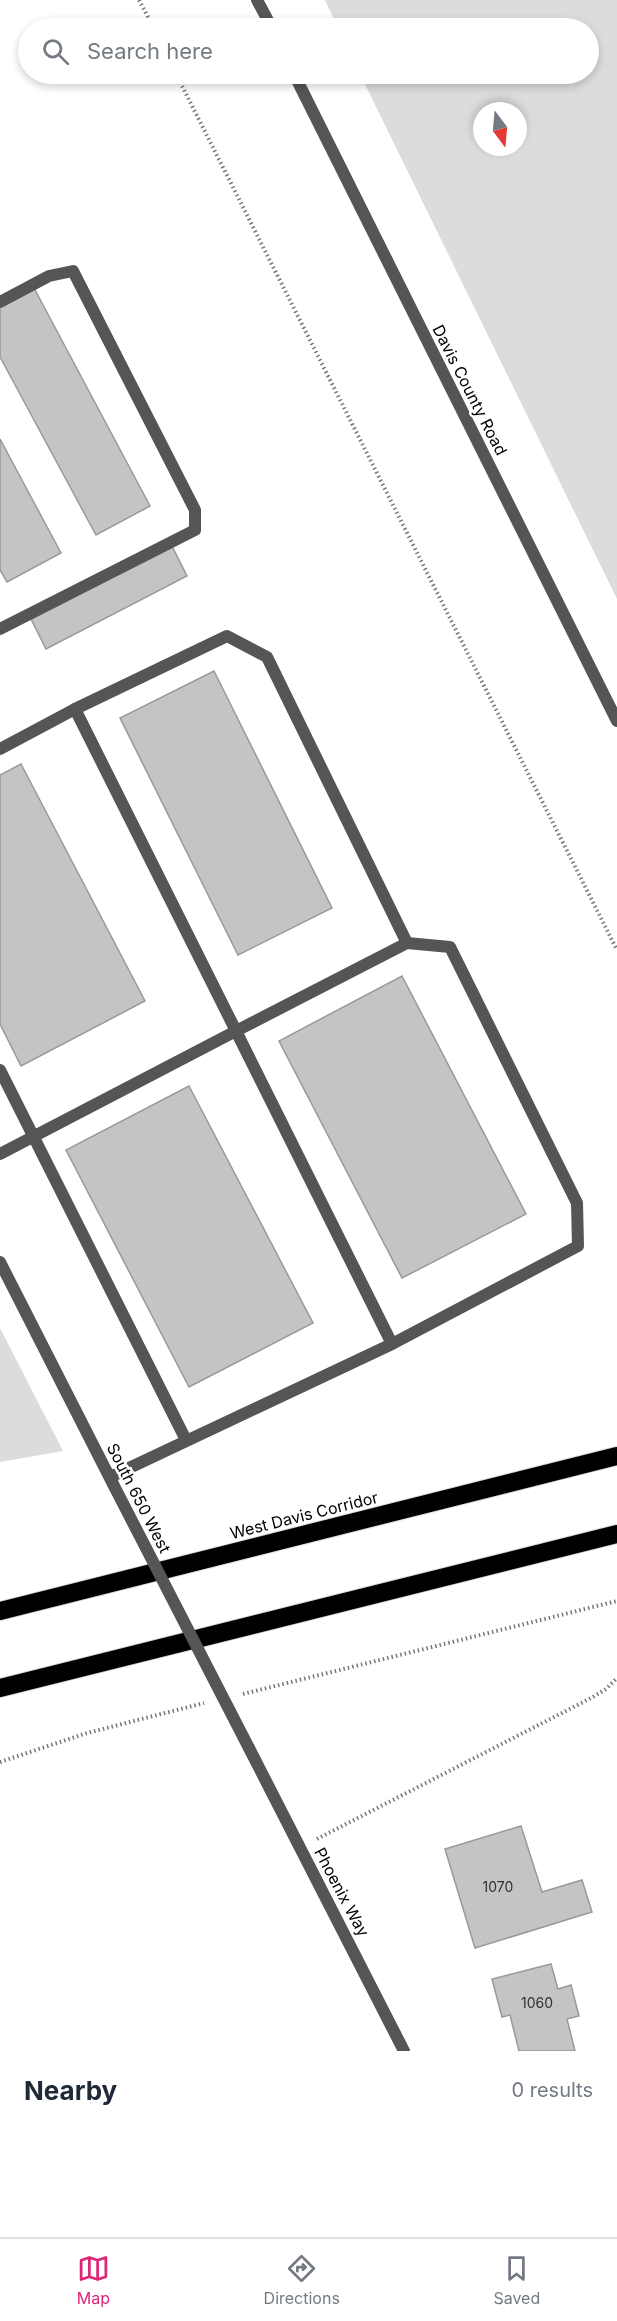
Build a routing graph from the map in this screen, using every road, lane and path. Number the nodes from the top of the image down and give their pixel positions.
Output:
1 (139, 0) edge
2 (257, 0) edge
3 (149, 18) edge
4 (267, 18) edge
5 (181, 84) edge
6 (299, 84) edge
7 (0, 302) edge
8 (0, 629) edge
9 (75, 709) junction
10 (617, 721) edge
11 (0, 749) edge
12 (406, 943) junction
13 (617, 950) edge
14 (236, 1031) junction
15 (0, 1070) edge
16 (35, 1136) junction
17 (0, 1154) edge
18 (0, 1262) edge
19 (392, 1344) junction
20 (186, 1440) junction
21 (617, 1456) edge
22 (112, 1480) junction
23 (617, 1533) edge
24 (617, 1602) edge
25 (0, 1611) edge
26 (617, 1678) edge
27 (0, 1688) edge
28 (258, 1690) dead end
29 (182, 1709) dead end
30 (249, 1748) joint
31 (0, 1762) edge
32 (300, 1848) junction
33 (404, 2051) edge

1 - 3 path
2 - 4 street
5 - 13 path
6 - 10 street, Davis County Road
7 - 8 street
9 - 11 street
9 - 12 street
9 - 14 street
12 - 14 street
12 - 19 street
14 - 16 street
14 - 19 street
15 - 16 street
16 - 17 street
16 - 20 street
18 - 22 street, South 650 West
19 - 20 street
20 - 22 street
21 - 25 highway, West Davis Corridor
22 - 30 street, South 650 West, bridge
23 - 27 highway
24 - 28 path
26 - 32 path
29 - 31 path
30 - 32 street, Phoenix Way
32 - 33 street, Phoenix Way

